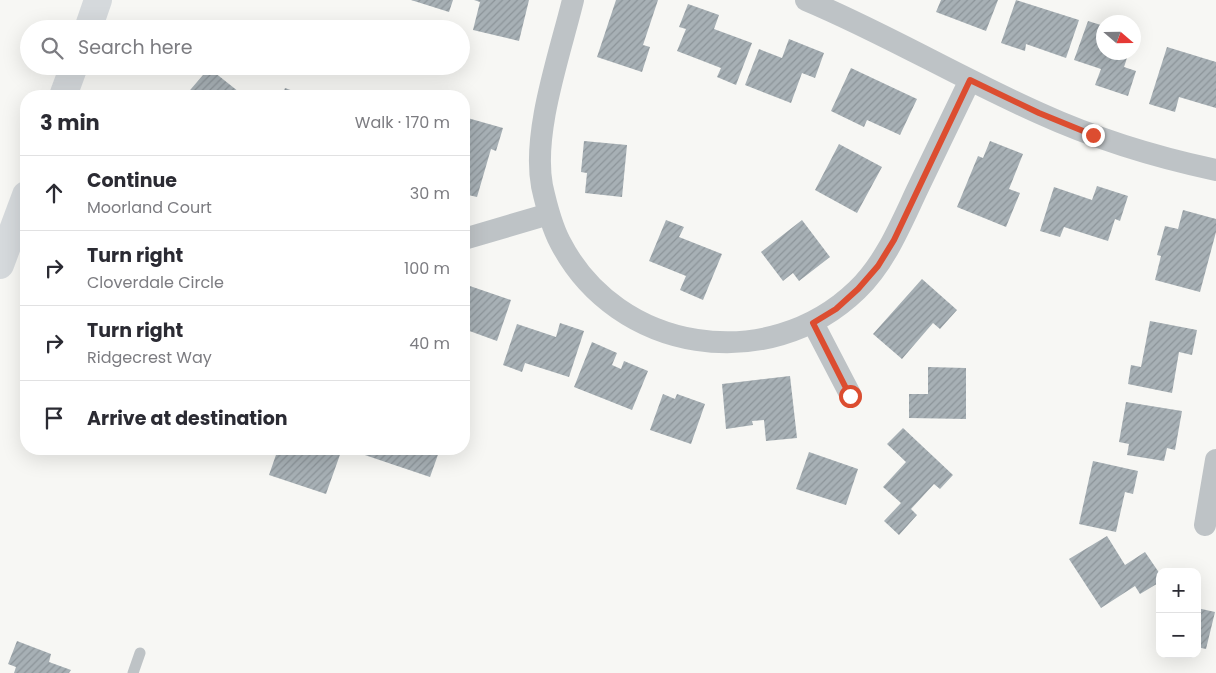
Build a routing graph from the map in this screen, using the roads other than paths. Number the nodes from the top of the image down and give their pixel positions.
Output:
1 (98, 0) edge
2 (573, 0) edge
3 (806, 0) edge
4 (91, 20) edge
5 (71, 75) edge
6 (970, 80) junction
7 (65, 90) edge
8 (1216, 170) edge
9 (20, 211) edge
10 (549, 214) junction
11 (470, 236) edge
12 (0, 265) edge
13 (813, 323) junction
14 (850, 396) dead end
15 (1216, 460) edge
16 (1206, 525) dead end
17 (140, 653) dead end
18 (133, 673) edge

1 - 4 main road
2 - 10 street
3 - 6 street
5 - 7 main road
6 - 8 street
6 - 13 street
9 - 12 main road
10 - 11 street
10 - 13 street
13 - 14 street
15 - 16 street
17 - 18 lane

